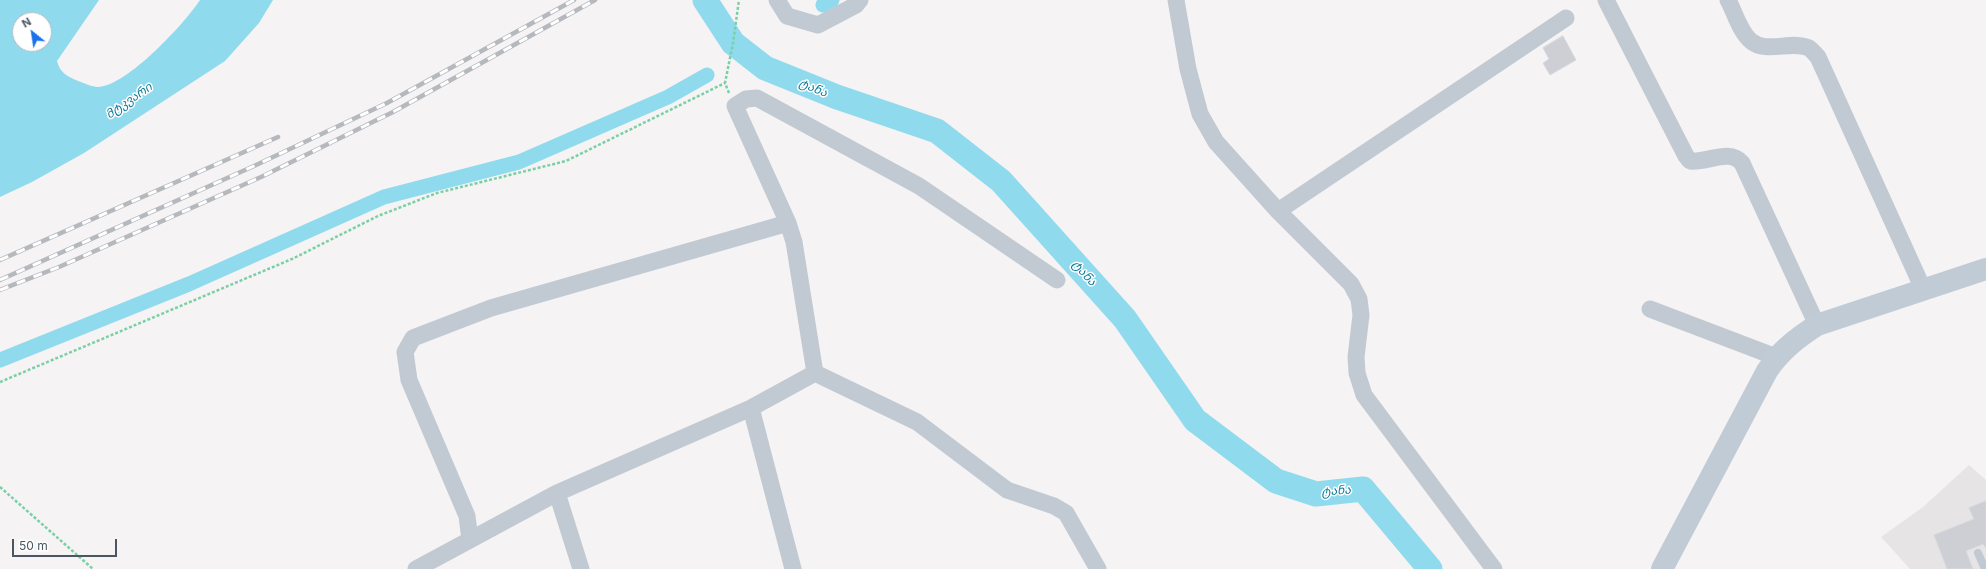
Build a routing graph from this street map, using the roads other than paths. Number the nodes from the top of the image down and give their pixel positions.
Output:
1 (776, 0) edge
2 (860, 0) edge
3 (1176, 0) edge
4 (1606, 0) edge
5 (1728, 0) edge
6 (1566, 18) dead end
7 (1278, 211) junction
8 (788, 223) junction
9 (1986, 269) edge
10 (1057, 280) dead end
11 (1924, 291) junction
12 (1650, 309) dead end
13 (1817, 325) junction
14 (1776, 357) junction
15 (815, 373) junction
16 (751, 408) junction
17 (557, 493) junction
18 (470, 540) junction
19 (1978, 553) dead end
20 (416, 569) edge
21 (581, 569) edge
22 (793, 569) edge
23 (1098, 569) edge
24 (1494, 569) edge
25 (1662, 569) edge
26 (1985, 569) edge

1 - 2 street
3 - 7 street
4 - 13 street
5 - 11 street
6 - 7 street
7 - 24 street
8 - 10 street
8 - 15 street
8 - 18 street
9 - 11 main road
11 - 13 main road
12 - 14 street
13 - 14 main road
14 - 25 main road
15 - 16 street
15 - 23 street
16 - 17 street
16 - 22 street
17 - 18 street
17 - 21 street
18 - 20 street
19 - 26 lane

